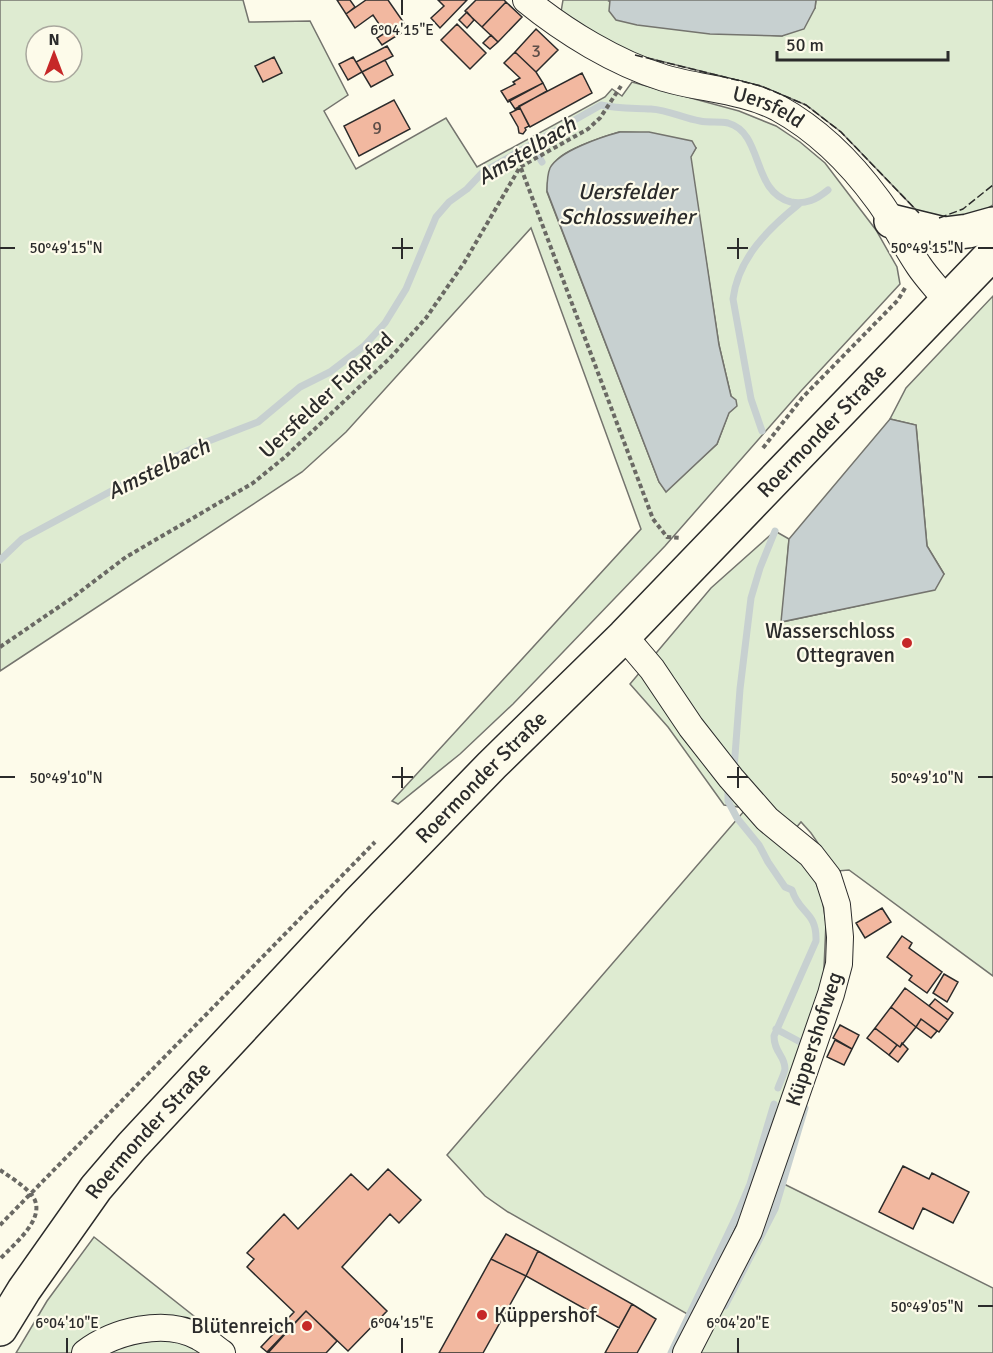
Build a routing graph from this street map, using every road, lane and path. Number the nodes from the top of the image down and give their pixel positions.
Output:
1 (526, 0) edge
2 (608, 106) dead end
3 (520, 167) junction
4 (891, 221) junction
5 (993, 224) edge
6 (993, 253) edge
7 (919, 266) junction
8 (947, 301) junction
9 (763, 449) dead end
10 (687, 530) dead end
11 (680, 538) junction
12 (672, 547) dead end
13 (624, 636) junction
14 (0, 647) edge
15 (378, 839) dead end
16 (0, 1170) edge
17 (31, 1193) junction
18 (0, 1225) edge
19 (0, 1259) edge
20 (0, 1329) edge
21 (91, 1349) edge
22 (222, 1353) edge
23 (686, 1353) edge

1 - 4 street, Uersfeld
2 - 3 path, Uersfelder Fußpfad
3 - 11 path
3 - 14 path, Uersfelder Fußpfad
4 - 5 main road
4 - 7 street, Uersfeld
6 - 8 main road, Roermonder Straße
7 - 8 street, Uersfeld
7 - 9 path
8 - 13 main road, Roermonder Straße
10 - 11 path
11 - 12 path
13 - 20 main road, Roermonder Straße
13 - 23 street, Küppershofweg
15 - 17 path
16 - 17 path
17 - 18 path
17 - 19 path
21 - 22 street

